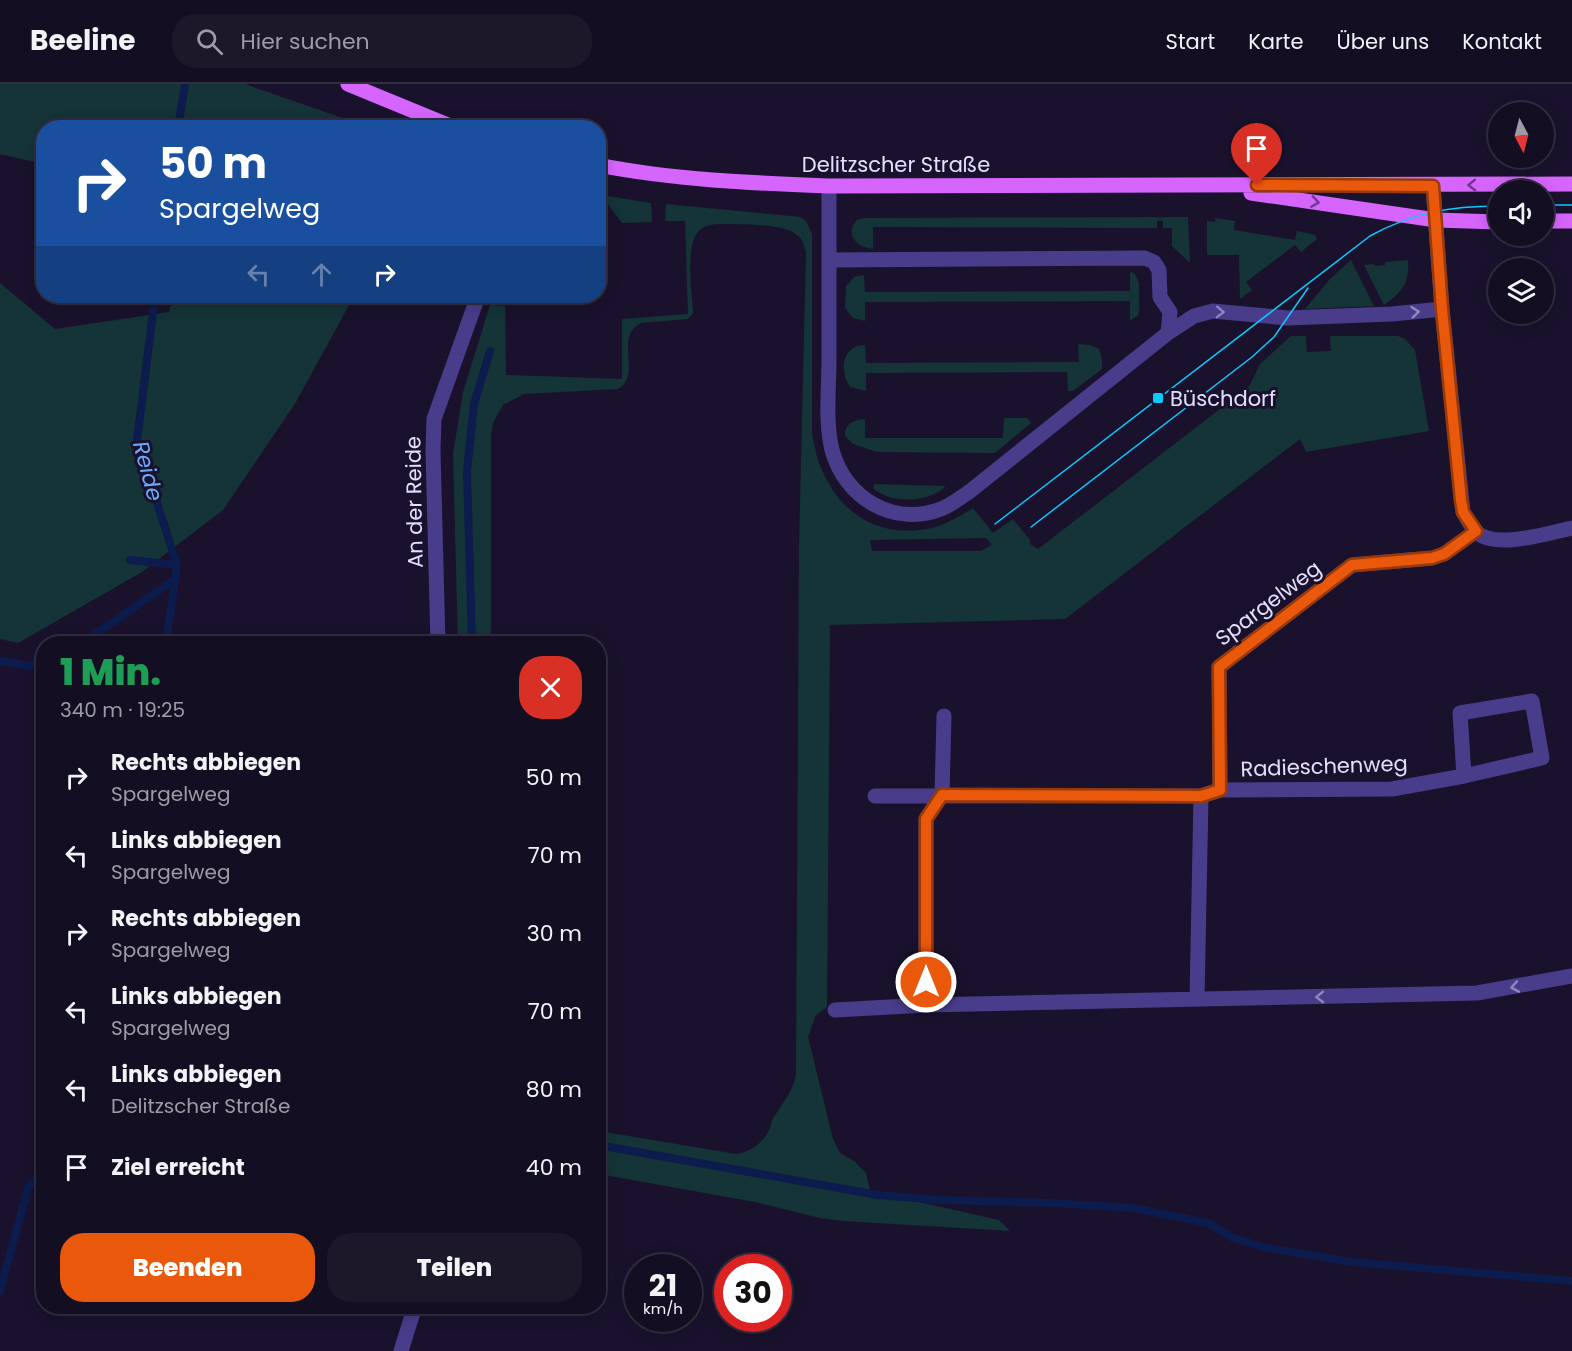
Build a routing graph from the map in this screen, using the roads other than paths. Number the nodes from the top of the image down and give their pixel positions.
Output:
1 (348, 84) edge
2 (436, 120) edge
3 (606, 166) edge
4 (1195, 184) junction
5 (1572, 184) edge
6 (829, 186) junction
7 (1433, 186) junction
8 (1436, 220) junction
9 (1554, 221) edge
10 (1572, 221) edge
11 (1488, 222) edge
12 (830, 260) junction
13 (475, 303) edge
14 (1442, 309) junction
15 (1170, 312) junction
16 (1194, 316) junction
17 (1168, 333) junction
18 (1572, 528) edge
19 (1476, 531) junction
20 (438, 636) edge
21 (944, 716) dead end
22 (1464, 776) junction
23 (1220, 790) junction
24 (942, 795) junction
25 (875, 796) dead end
26 (1201, 796) junction
27 (1572, 976) edge
28 (1197, 999) junction
29 (926, 1005) junction
30 (835, 1010) dead end
31 (413, 1314) edge
32 (401, 1351) edge

1 - 2 main road
3 - 6 main road, Delitzscher Straße
4 - 6 main road, Delitzscher Straße
4 - 7 main road, Delitzscher Straße
4 -> 8 main road, Delitzscher Straße
5 -> 7 main road, Delitzscher Straße
6 - 12 street
7 - 8 street
8 - 11 main road, Delitzscher Straße
8 - 14 street
9 - 10 main road
12 - 15 street
12 - 17 street
13 - 20 street, An der Reide
16 -> 14 street
14 - 19 street
15 - 16 street
15 - 17 street
16 - 17 street
18 - 19 street
19 - 23 street, Spargelweg
21 - 24 street
22 - 22 street, Radieschenweg
22 - 23 street, Radieschenweg
23 - 26 street
24 - 25 street
24 - 26 street
24 - 29 street
26 - 28 street
27 -> 28 street
28 - 29 street
29 - 30 street
31 - 32 street

